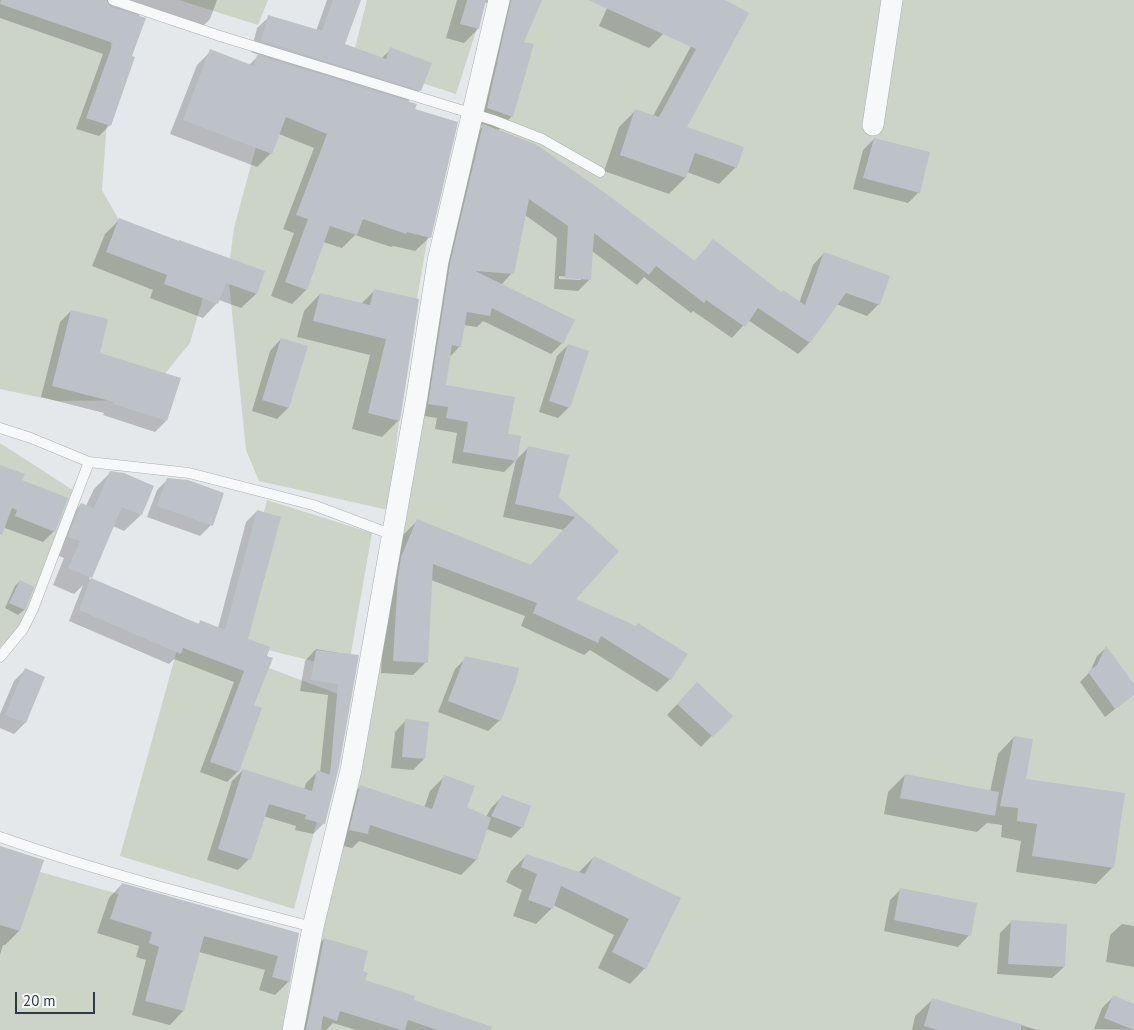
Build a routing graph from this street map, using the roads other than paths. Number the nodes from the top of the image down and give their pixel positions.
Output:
1 (113, 0) edge
2 (499, 0) edge
3 (892, 0) edge
4 (471, 114) junction
5 (873, 125) dead end
6 (600, 172) dead end
7 (0, 428) edge
8 (88, 462) junction
9 (393, 535) junction
10 (0, 657) edge
11 (0, 837) edge
12 (313, 927) junction
13 (293, 1030) edge

1 - 4 lane
2 - 4 street
3 - 5 street
4 - 6 lane
4 - 9 street
7 - 8 lane
8 - 9 lane
8 - 10 lane
9 - 12 street
11 - 12 lane
12 - 13 street

